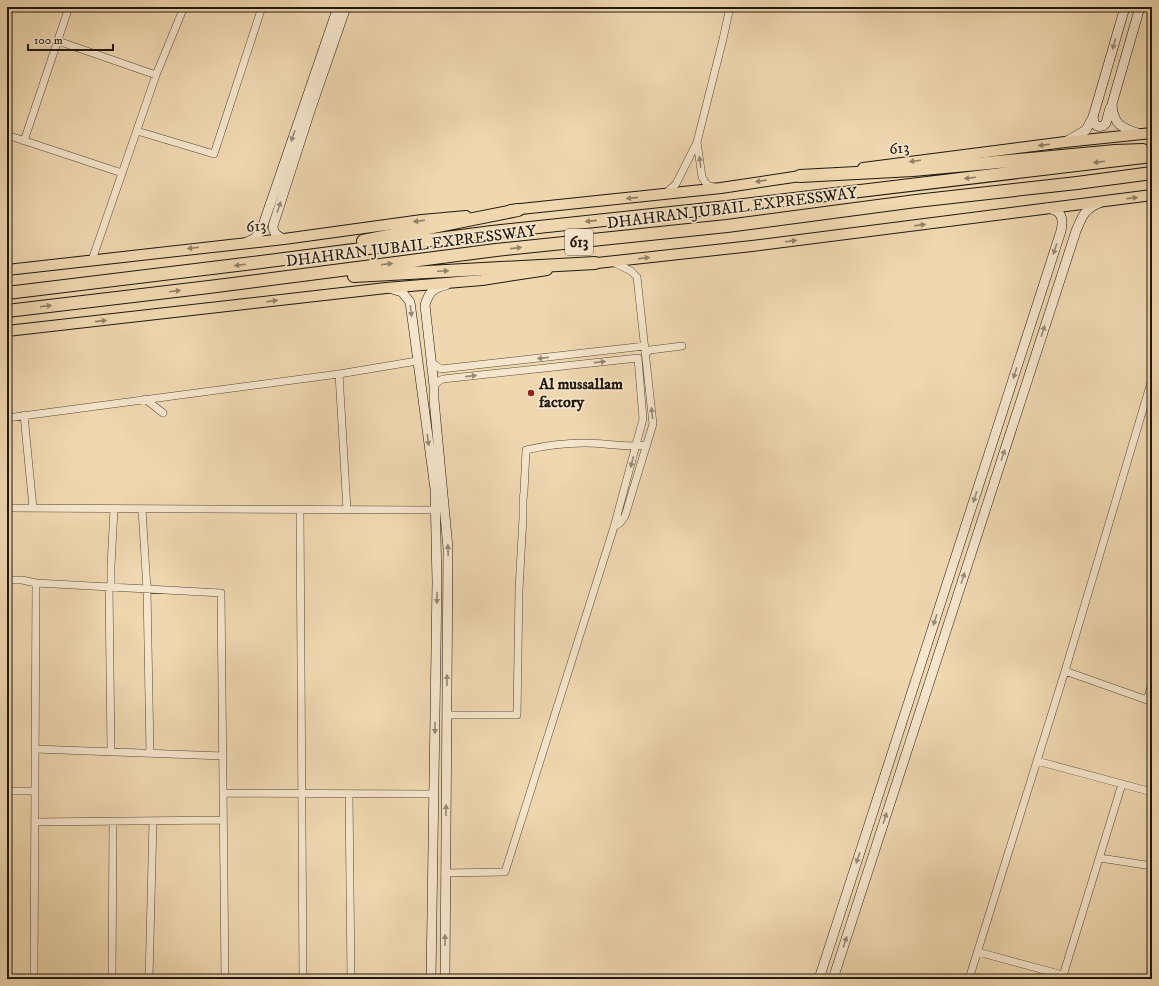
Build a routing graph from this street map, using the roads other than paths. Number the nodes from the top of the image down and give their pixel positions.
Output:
1 (69, 7) edge
2 (184, 7) edge
3 (262, 7) edge
4 (338, 7) edge
5 (346, 7) edge
6 (730, 7) edge
7 (1125, 7) edge
8 (1140, 7) edge
9 (58, 41) junction
10 (156, 75) junction
11 (1112, 104) junction
12 (1093, 117) junction
13 (137, 131) junction
14 (1152, 133) edge
15 (1140, 134) junction
16 (7, 135) edge
17 (24, 141) junction
18 (697, 142) junction
19 (1065, 142) junction
20 (1152, 150) edge
21 (1152, 156) edge
22 (122, 173) junction
23 (1152, 174) edge
24 (800, 176) junction
25 (721, 188) junction
26 (660, 195) junction
27 (1152, 195) edge
28 (1104, 201) junction
29 (1045, 208) junction
30 (518, 210) junction
31 (1061, 231) junction
32 (1076, 231) junction
33 (284, 239) junction
34 (247, 242) junction
35 (92, 260) junction
36 (261, 262) junction
37 (613, 262) junction
38 (595, 263) junction
39 (7, 270) edge
40 (453, 282) junction
41 (209, 287) junction
42 (386, 288) junction
43 (7, 293) edge
44 (7, 311) edge
45 (7, 331) edge
46 (682, 346) dead end
47 (645, 352) junction
48 (638, 358) junction
49 (417, 361) junction
50 (503, 362) junction
51 (432, 363) junction
52 (339, 374) junction
53 (491, 374) junction
54 (1152, 379) edge
55 (434, 386) junction
56 (145, 399) junction
57 (163, 413) dead end
58 (24, 415) junction
59 (7, 418) edge
60 (647, 445) junction
61 (636, 447) junction
62 (7, 508) edge
63 (33, 508) junction
64 (114, 509) junction
65 (142, 509) junction
66 (300, 509) junction
67 (347, 510) junction
68 (436, 510) junction
69 (614, 527) junction
70 (7, 580) edge
71 (36, 583) junction
72 (110, 586) junction
73 (147, 589) junction
74 (929, 639) junction
75 (1065, 671) junction
76 (930, 682) junction
77 (1152, 683) edge
78 (1150, 701) edge
79 (447, 715) junction
80 (35, 749) junction
81 (111, 752) junction
82 (150, 754) junction
83 (223, 756) junction
84 (891, 756) junction
85 (1037, 761) junction
86 (1122, 784) junction
87 (7, 791) edge
88 (35, 792) junction
89 (1152, 792) edge
90 (223, 793) junction
91 (302, 793) junction
92 (349, 794) junction
93 (434, 794) junction
94 (892, 797) junction
95 (223, 820) junction
96 (113, 821) junction
97 (153, 821) junction
98 (35, 822) junction
99 (1100, 858) junction
100 (1152, 866) edge
101 (445, 873) junction
102 (978, 952) junction
103 (1063, 977) edge
104 (34, 979) edge
105 (112, 979) edge
106 (149, 979) edge
107 (225, 979) edge
108 (303, 979) edge
109 (351, 979) edge
110 (431, 979) edge
111 (445, 979) edge
112 (819, 979) edge
113 (833, 979) edge
114 (970, 979) edge

1 - 9 street
2 - 10 street
3 - 13 street
4 -> 34 street
33 -> 5 street
6 - 18 street
7 -> 12 street
8 - 11 street
9 - 10 street
9 - 17 street
10 - 13 street
11 - 12 street
11 - 15 street
12 - 19 street
13 - 22 street
14 - 15 main road, 613
15 - 19 main road, 613
16 - 17 street
17 - 22 street
25 -> 18 street
18 - 26 street
19 -> 24 main road, 613
20 - 24 highway
21 -> 36 highway, DHAHRAN JUBAIL EXPRESSWAY / 613
22 - 35 street
41 -> 23 highway, DHAHRAN JUBAIL EXPRESSWAY / 613
24 -> 25 main road, 613
25 - 26 main road, 613
26 -> 30 main road, 613
28 -> 27 main road
28 - 29 main road
28 - 32 street
29 - 31 street
37 -> 29 main road
30 -> 33 main road, 613
30 - 36 highway
31 - 32 street
31 -> 74 street
76 -> 32 street
33 - 34 main road, 613
34 -> 35 main road, 613
35 - 39 main road, 613
36 -> 43 highway, DHAHRAN JUBAIL EXPRESSWAY / 613
37 - 38 main road
37 - 47 street
38 - 40 main road
41 -> 38 highway
40 - 42 main road
40 - 51 street
44 -> 41 highway, DHAHRAN JUBAIL EXPRESSWAY / 613
45 -> 42 main road
42 -> 49 street
46 - 47 street
47 - 48 street
47 -> 50 street
60 -> 47 street
53 -> 48 street
48 - 61 street
49 - 52 street
49 -> 68 street
50 - 51 street
50 - 53 street
51 - 55 street
52 - 56 street
52 - 67 street
55 -> 53 street
54 - 75 street
79 -> 55 street
56 - 57 street
56 - 58 street
58 - 59 street
58 - 63 street
60 - 61 street
60 - 69 street
61 -> 69 street
61 - 79 street
62 - 63 street
63 - 64 street
64 - 65 street
64 - 72 street
65 - 66 street
65 - 73 street
66 - 67 street
66 - 91 street
67 - 68 street
68 -> 93 street
69 - 101 street
70 - 71 street
71 - 72 street
71 - 80 street
72 - 73 street
72 - 81 street
73 - 82 street
73 - 83 street
74 - 76 street
74 - 84 street
75 - 78 street
75 - 85 street
76 - 94 street
77 - 78 street
101 -> 79 street
80 - 81 street
80 - 88 street
81 - 82 street
82 - 83 street
83 - 90 street
84 - 94 street
84 -> 112 street
85 - 86 street
85 - 102 street
86 - 89 street
86 - 99 street
87 - 88 street
88 - 98 street
90 - 91 street
90 - 95 street
91 - 92 street
91 - 108 street
92 - 93 street
92 - 109 street
93 - 110 street
113 -> 94 street
95 - 97 street
95 - 107 street
96 - 97 street
96 - 98 street
96 - 105 street
97 - 106 street
98 - 104 street
99 - 100 street
99 - 103 street
111 -> 101 street
102 - 103 street
102 - 114 street

